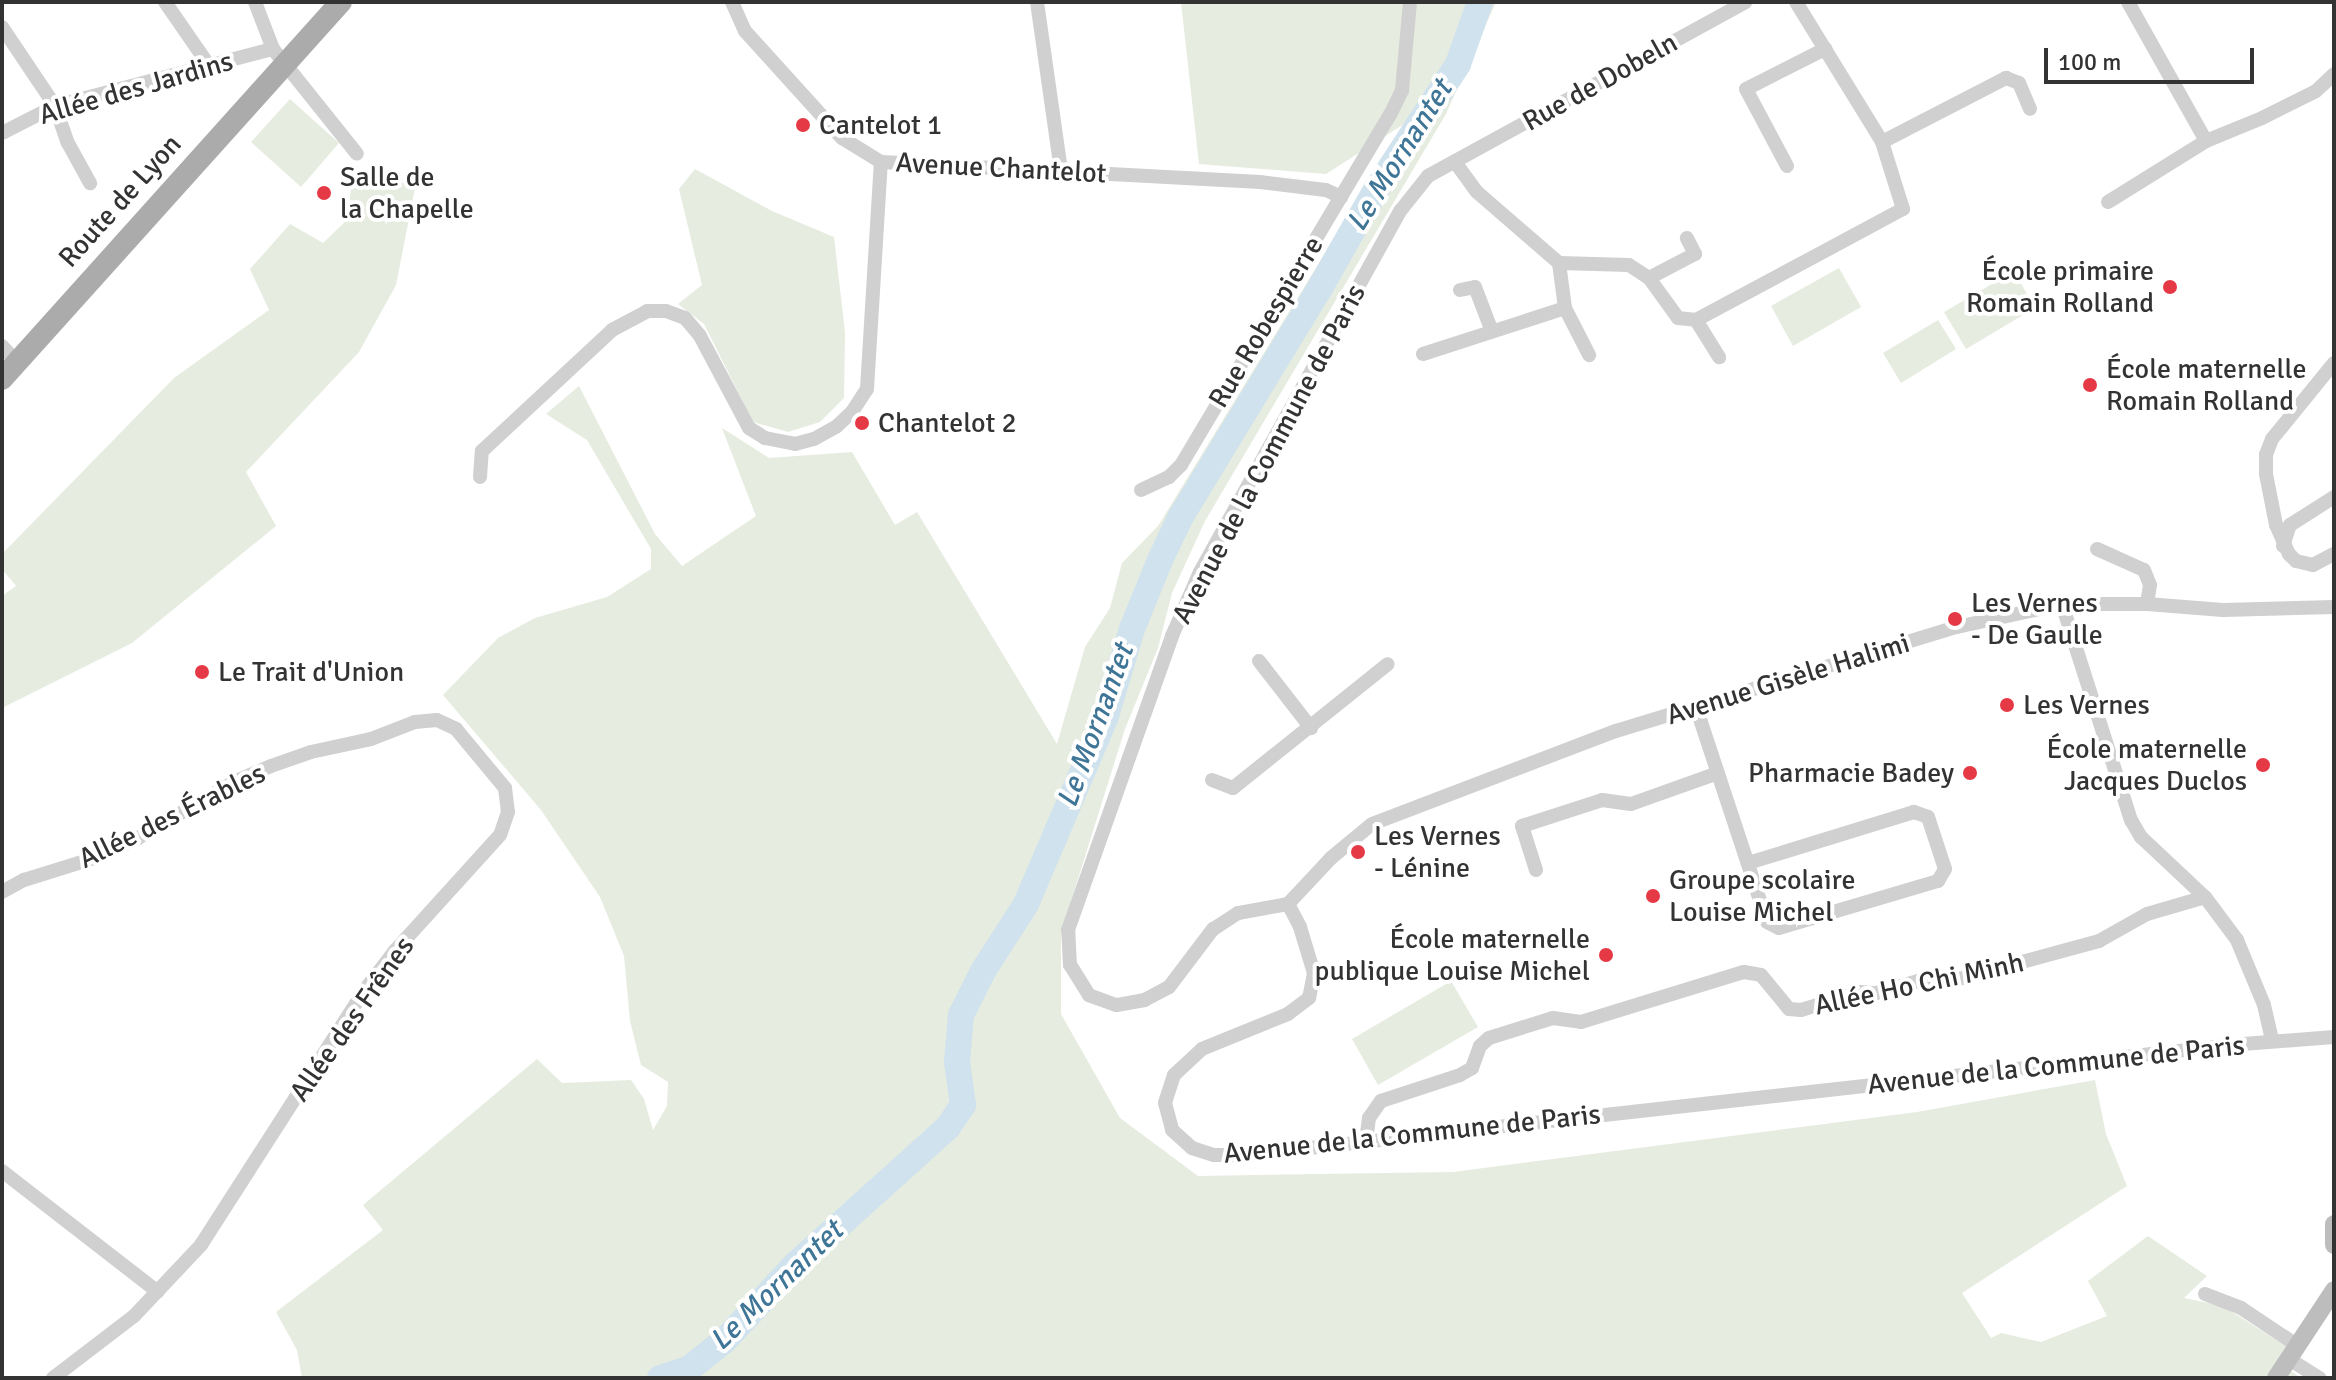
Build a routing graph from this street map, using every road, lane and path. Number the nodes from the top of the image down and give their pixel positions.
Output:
1 (165, 2) edge
2 (255, 2) edge
3 (341, 2) edge
4 (732, 2) edge
5 (1037, 2) edge
6 (1410, 2) edge
7 (1746, 2) edge
8 (1796, 2) edge
9 (2128, 2) edge
10 (2, 27) edge
11 (1825, 49) junction
12 (279, 57) junction
13 (210, 67) junction
14 (2334, 74) edge
15 (55, 106) junction
16 (2030, 109) dead end
17 (2, 133) edge
18 (2206, 141) junction
19 (1882, 142) junction
20 (357, 154) dead end
21 (881, 162) junction
22 (1455, 162) junction
23 (1787, 166) dead end
24 (1061, 170) junction
25 (90, 183) dead end
26 (1341, 197) junction
27 (2108, 202) dead end
28 (1687, 238) dead end
29 (1559, 263) junction
30 (1649, 278) junction
31 (1460, 290) dead end
32 (1565, 308) junction
33 (1696, 320) junction
34 (1491, 329) junction
35 (1423, 354) dead end
36 (1589, 355) dead end
37 (1719, 357) dead end
38 (7, 362) edge
39 (2334, 363) edge
40 (480, 477) dead end
41 (1141, 490) dead end
42 (2334, 497) edge
43 (2283, 546) junction
44 (2097, 549) dead end
45 (2334, 554) edge
46 (2062, 604) junction
47 (2147, 604) junction
48 (2334, 607) edge
49 (1259, 661) dead end
50 (1388, 664) dead end
51 (1696, 707) junction
52 (437, 720) joint
53 (1311, 728) junction
54 (1718, 773) junction
55 (1212, 780) dead end
56 (1748, 863) junction
57 (1536, 870) dead end
58 (2, 892) edge
59 (2205, 897) junction
60 (1288, 904) junction
61 (2334, 1037) edge
62 (2272, 1041) junction
63 (1366, 1142) junction
64 (2, 1171) edge
65 (2334, 1224) edge
66 (2334, 1245) edge
67 (2334, 1290) edge
68 (158, 1292) junction
69 (2205, 1294) dead end
70 (2294, 1352) junction
71 (53, 1378) edge
72 (2276, 1378) edge
73 (2320, 1378) edge

1 - 13 street
2 - 12 street
3 - 12 main road, Route de Lyon
4 - 21 street, Avenue Chantelot
5 - 24 street
6 - 26 street, Rue Robespierre
7 - 22 street, Rue de Dobeln
8 - 11 street
9 - 18 street
10 - 15 street
11 - 19 street
11 - 23 street
12 - 13 street, Allée des Jardins
12 - 20 street
12 - 38 main road, Route de Lyon
13 - 15 street, Allée des Jardins
14 - 18 street
15 - 17 street, Allée des Jardins
15 - 25 street
16 - 19 street
18 - 27 street
19 - 33 street
21 - 24 street, Avenue Chantelot
21 - 40 street
22 - 29 street
22 - 60 street, Avenue de la Commune de Paris
24 - 26 street, Avenue Chantelot
26 - 41 street, Rue Robespierre
28 - 30 street
29 - 30 street
29 - 32 street
30 - 33 street
31 - 34 street
32 - 34 street
32 - 36 street
33 - 37 street
34 - 35 street
39 - 43 street
42 - 43 street
43 - 45 street
44 - 47 street
46 - 47 street, Avenue Gisèle Halimi
46 - 51 street, Avenue Gisèle Halimi
46 - 59 street
47 - 48 street, Avenue Gisèle Halimi
49 - 53 street
50 - 53 street
51 - 54 street
51 - 60 street, Avenue Gisèle Halimi
52 - 58 street, Allée des Érables
52 - 68 street, Allée des Frênes
53 - 55 street
54 - 56 street
54 - 57 street
56 - 56 street
59 - 62 street
59 - 63 street, Allée Ho Chi Minh
60 - 63 street, Avenue de la Commune de Paris
61 - 62 street, Avenue de la Commune de Paris
62 - 63 street, Avenue de la Commune de Paris
64 - 68 street
65 - 66 street
67 - 70 street
68 - 71 street, Allée des Frênes
69 - 70 street
70 - 72 street
70 - 73 street

